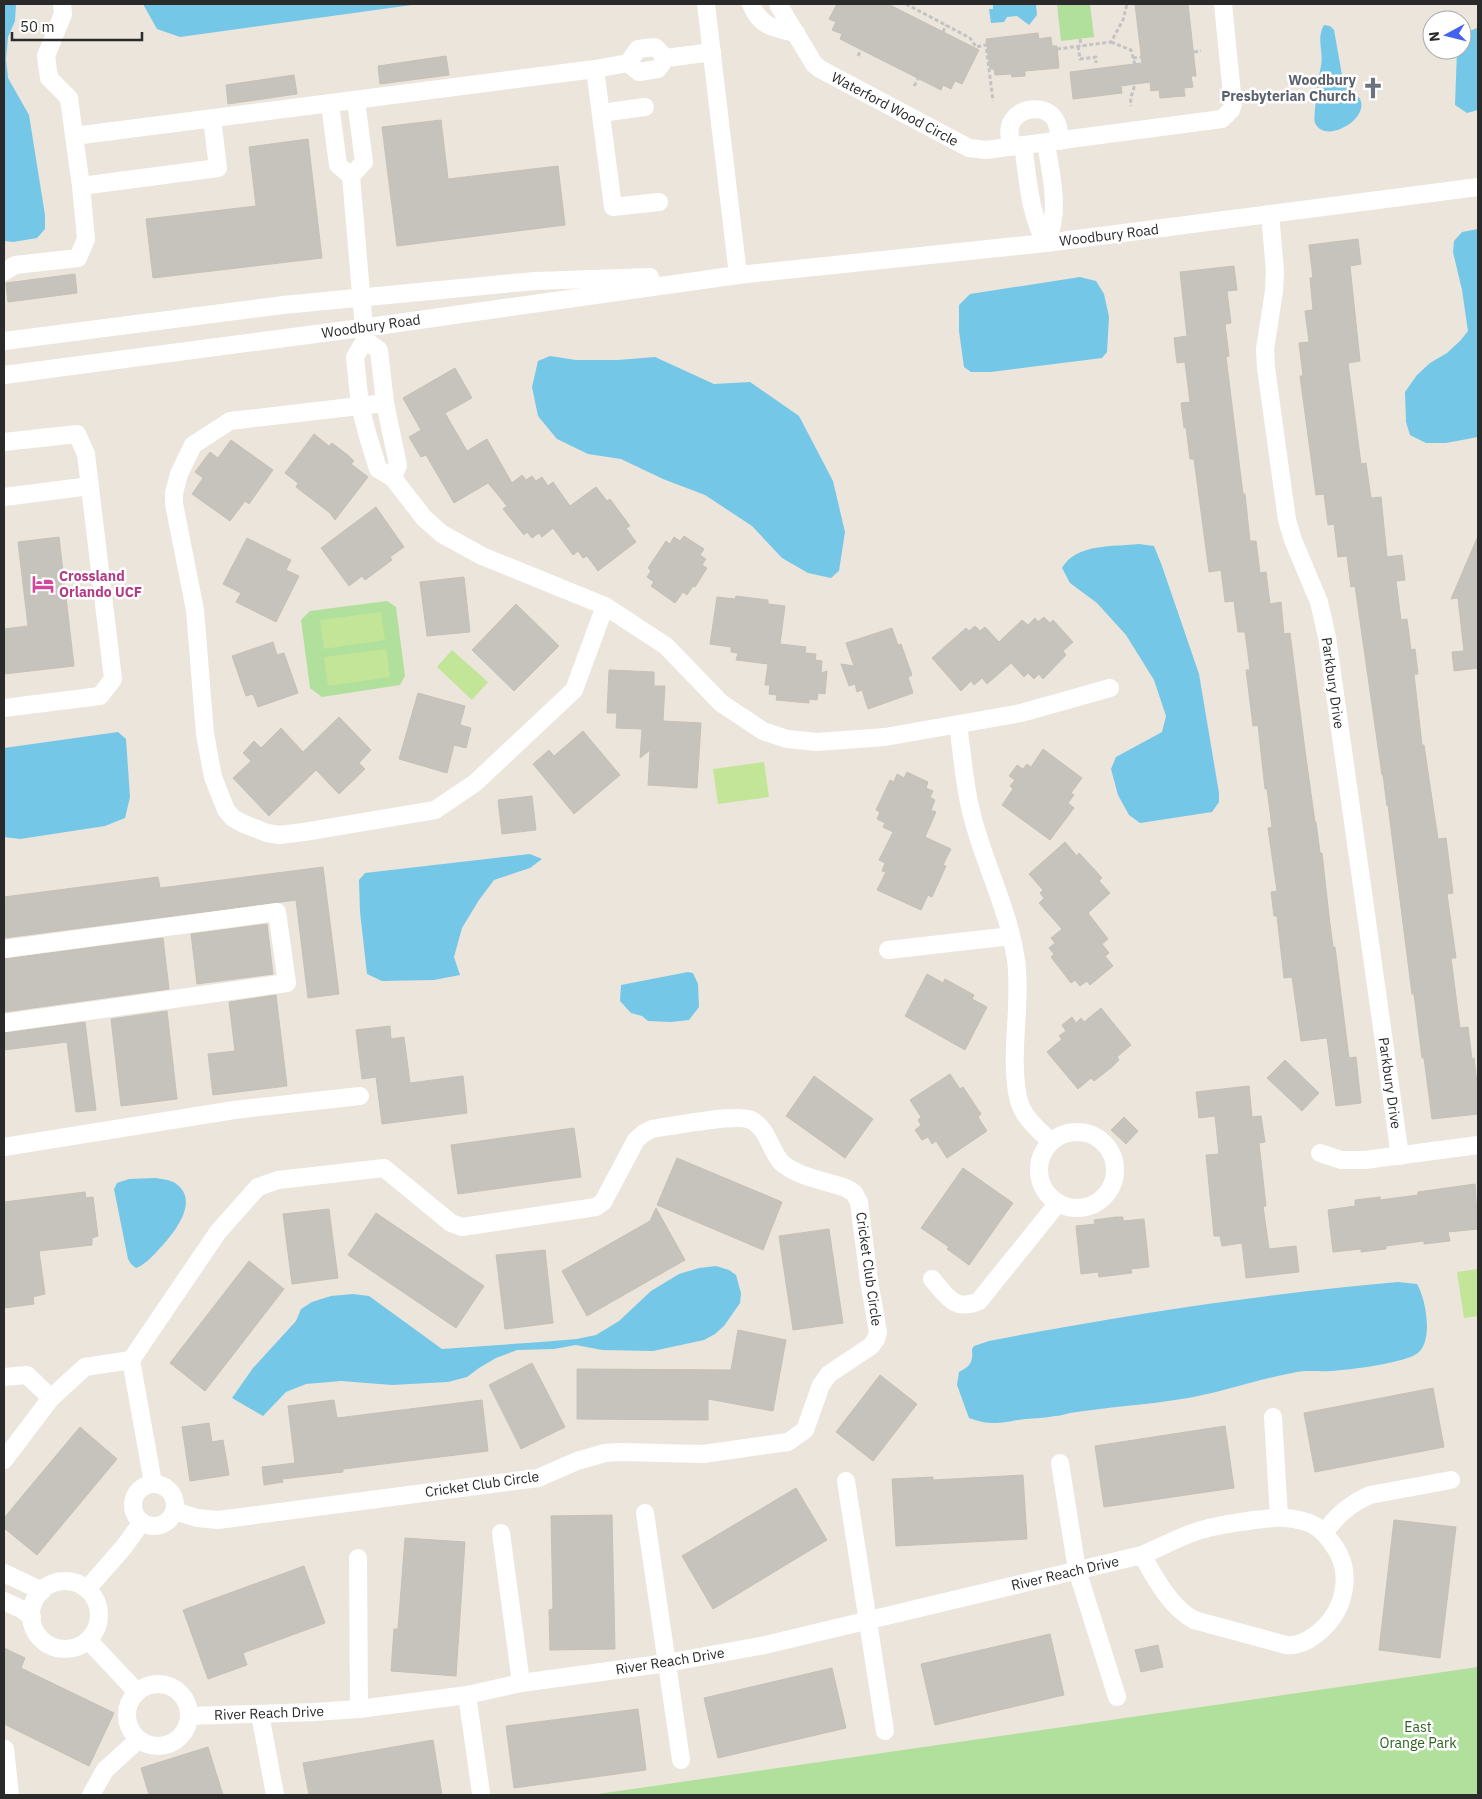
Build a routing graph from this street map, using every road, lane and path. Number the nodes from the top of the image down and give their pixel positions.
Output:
1 (62, 4) edge
2 (706, 4) edge
3 (751, 4) edge
4 (778, 4) edge
5 (906, 4) edge
6 (1127, 4) edge
7 (1223, 4) edge
8 (946, 26) junction
9 (943, 32) dead end
10 (796, 33) junction
11 (1080, 39) dead end
12 (1111, 42) junction
13 (1080, 46) junction
14 (1057, 49) dead end
15 (861, 50) dead end
16 (1201, 51) dead end
17 (712, 52) junction
18 (1194, 52) dead end
19 (858, 56) dead end
20 (1141, 57) dead end
21 (1133, 58) junction
22 (1096, 63) dead end
23 (595, 69) junction
24 (918, 79) dead end
25 (914, 86) dead end
26 (993, 100) dead end
27 (356, 101) junction
28 (330, 104) junction
29 (1131, 106) dead end
30 (645, 107) dead end
31 (601, 113) junction
32 (212, 118) junction
33 (74, 136) junction
34 (1053, 142) junction
35 (1017, 146) junction
36 (352, 176) junction
37 (81, 186) junction
38 (1478, 187) edge
39 (659, 202) dead end
40 (1270, 214) junction
41 (1046, 244) junction
42 (4, 272) edge
43 (738, 275) junction
44 (360, 298) junction
45 (364, 334) junction
46 (4, 341) edge
47 (4, 375) edge
48 (385, 403) junction
49 (360, 406) junction
50 (4, 442) edge
51 (393, 478) junction
52 (90, 486) junction
53 (4, 497) edge
54 (605, 606) junction
55 (1110, 688) dead end
56 (4, 708) edge
57 (958, 725) junction
58 (1011, 936) junction
59 (4, 949) edge
60 (888, 950) dead end
61 (4, 1023) edge
62 (360, 1096) dead end
63 (1051, 1142) junction
64 (1478, 1145) edge
65 (4, 1147) edge
66 (1320, 1153) dead end
67 (1400, 1156) junction
68 (1058, 1203) junction
69 (932, 1279) dead end
70 (131, 1360) junction
71 (4, 1377) edge
72 (51, 1398) junction
73 (1273, 1417) dead end
74 (4, 1460) edge
75 (1060, 1463) dead end
76 (1451, 1480) dead end
77 (846, 1481) dead end
78 (152, 1483) junction
79 (175, 1511) junction
80 (645, 1513) dead end
81 (1279, 1517) junction
82 (142, 1522) junction
83 (501, 1533) dead end
84 (1324, 1533) junction
85 (1142, 1555) junction
86 (358, 1558) dead end
87 (1077, 1570) junction
88 (4, 1572) edge
89 (87, 1589) junction
90 (42, 1590) junction
91 (4, 1601) edge
92 (32, 1617) junction
93 (868, 1621) junction
94 (88, 1640) junction
95 (667, 1663) junction
96 (521, 1683) junction
97 (137, 1692) junction
98 (468, 1695) junction
99 (1117, 1697) dead end
100 (359, 1709) junction
101 (260, 1714) junction
102 (189, 1716) junction
103 (885, 1731) dead end
104 (138, 1740) junction
105 (5, 1749) edge
106 (681, 1760) dead end
107 (481, 1794) dead end
108 (10, 1795) edge
109 (91, 1795) edge
110 (275, 1795) edge

1 - 33 street
2 - 17 street
3 - 10 street
4 - 10 street, Waterford Wood Circle
5 - 8 path
6 - 12 path
7 - 34 street, Waterford Wood Circle
8 - 9 path
8 - 26 path
10 - 35 street, Waterford Wood Circle
11 - 13 path
12 - 13 path
12 - 21 path
13 - 14 path
13 - 22 path
15 - 19 path
16 - 18 path
17 - 23 street
17 - 43 street
20 - 21 path
21 - 29 path
23 - 27 street
23 - 31 street
24 - 25 path
27 - 28 street
27 - 36 street
28 - 32 street
28 - 36 street
30 - 31 street
31 - 39 street
32 - 33 street
32 - 37 street
33 - 37 street
34 - 35 street, Waterford Wood Circle
34 - 35 street
34 - 41 street
35 - 41 street
36 - 44 street
37 - 42 street
38 - 40 street, Woodbury Road
40 - 41 street, Woodbury Road
40 - 67 street, Parkbury Drive
41 - 43 street, Woodbury Road
43 - 44 street, Woodbury Road
43 - 45 street, Woodbury Road
44 - 45 street
44 - 46 street, Woodbury Road
45 - 47 street, Woodbury Road
45 - 48 street
45 - 49 street
48 - 49 street
48 - 51 street
49 - 51 street
49 - 54 street
50 - 52 street
51 - 54 street
52 - 53 street
52 - 56 street
54 - 57 street
55 - 57 street
57 - 58 street
58 - 60 street
58 - 63 street
59 - 61 street
62 - 65 street
63 - 68 street
63 - 68 street
64 - 67 street
66 - 67 street
68 - 69 street
70 - 72 street
70 - 78 street
70 - 79 street, Cricket Club Circle
71 - 72 street
72 - 74 street
73 - 81 street
75 - 87 street
76 - 84 street
77 - 93 street
78 - 79 street
78 - 82 street
79 - 82 street
80 - 95 street
81 - 84 street, River Reach Drive
81 - 85 street, River Reach Drive
82 - 89 street
83 - 96 street
84 - 85 street, River Reach Drive
85 - 87 street, River Reach Drive
86 - 100 street
87 - 93 street, River Reach Drive
87 - 99 street
88 - 90 street
89 - 90 street
89 - 94 street
90 - 92 street
91 - 92 street
92 - 94 street
93 - 95 street, River Reach Drive
93 - 103 street
94 - 97 street
95 - 96 street, River Reach Drive
95 - 106 street
96 - 98 street, River Reach Drive
97 - 102 street
97 - 104 street
98 - 100 street, River Reach Drive
98 - 107 street
100 - 101 street, River Reach Drive
101 - 102 street, River Reach Drive
101 - 110 street
102 - 104 street
104 - 109 street
105 - 108 street

